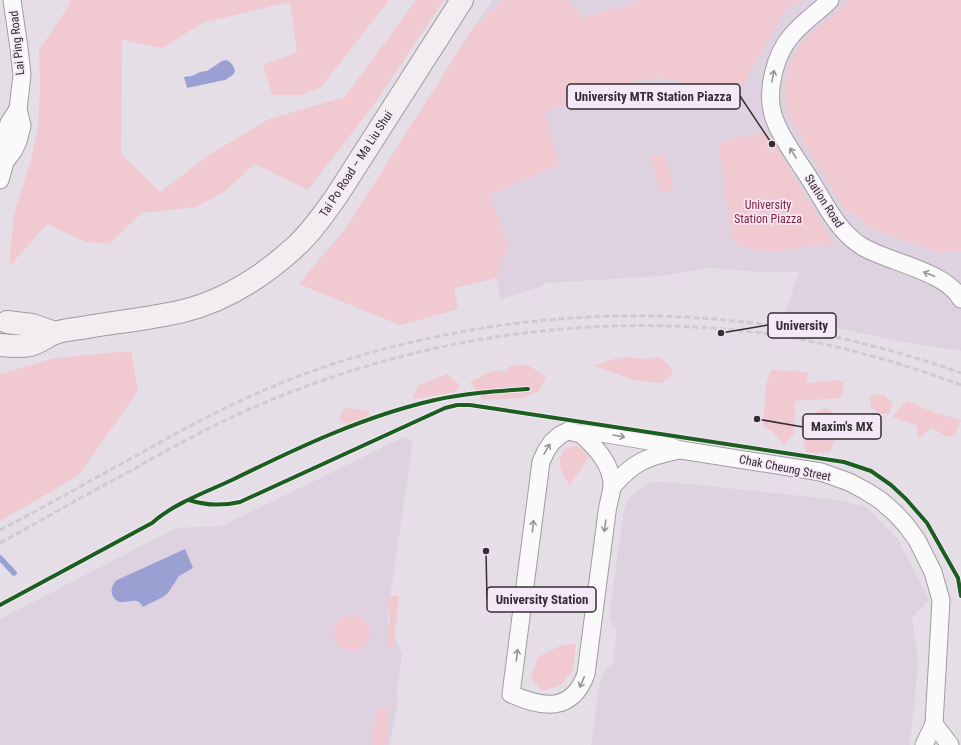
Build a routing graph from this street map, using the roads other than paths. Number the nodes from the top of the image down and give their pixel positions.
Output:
1 (12, 0) edge
2 (462, 0) edge
3 (830, 0) edge
4 (0, 180) edge
5 (961, 292) edge
6 (2, 323) edge
7 (55, 333) junction
8 (0, 344) edge
9 (581, 434) junction
10 (681, 450) junction
11 (612, 487) junction
12 (934, 724) junction
13 (924, 745) edge
14 (950, 745) edge

1 - 4 street, Lai Ping Road
2 - 7 main road, Tai Po Road – Ma Liu Shui
5 -> 3 street, Station Road
6 - 7 main road, Tai Po Road – Ma Liu Shui
7 - 8 main road, Tai Po Road – Ma Liu Shui
9 -> 10 street
9 - 11 street
11 -> 9 street
10 - 11 street
10 - 12 street, Chak Cheung Street
12 - 13 street, Chak Cheung Street
12 - 14 street

